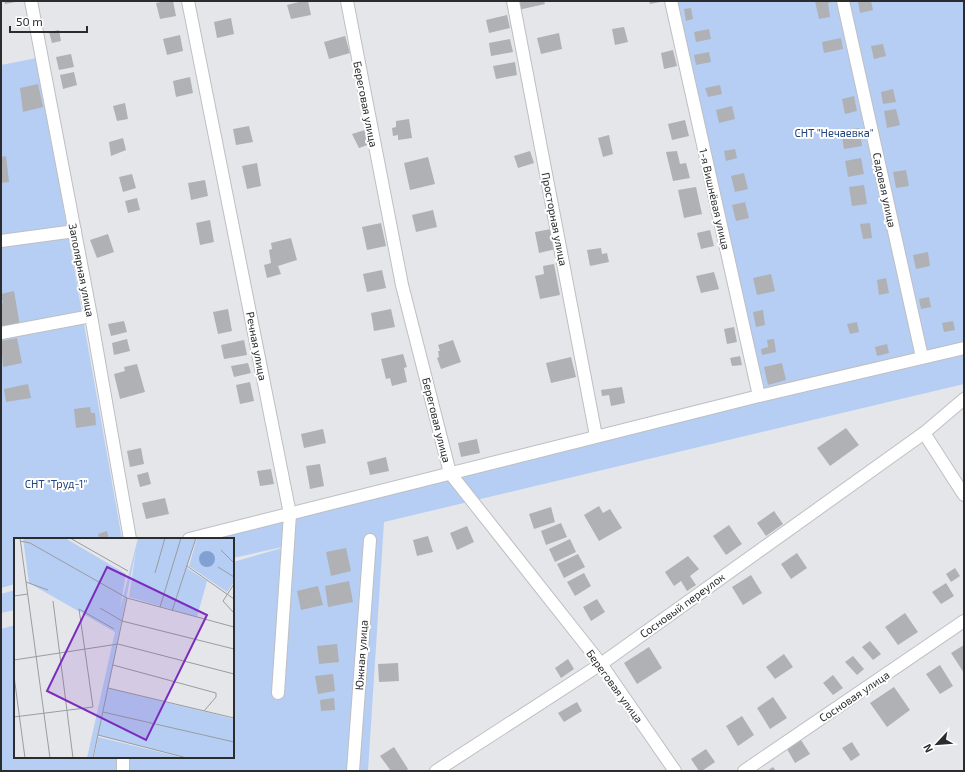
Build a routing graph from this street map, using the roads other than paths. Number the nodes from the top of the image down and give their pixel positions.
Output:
1 (31, 1) edge
2 (188, 1) edge
3 (347, 1) edge
4 (513, 1) edge
5 (671, 1) edge
6 (843, 1) edge
7 (75, 231) junction
8 (1, 241) edge
9 (91, 316) junction
10 (1, 333) edge
11 (964, 348) edge
12 (922, 356) junction
13 (759, 396) junction
14 (964, 399) edge
15 (924, 433) junction
16 (596, 436) junction
17 (450, 473) junction
18 (964, 495) edge
19 (290, 514) junction
20 (130, 538) edge
21 (193, 538) edge
22 (370, 540) dead end
23 (964, 621) edge
24 (601, 664) junction
25 (278, 693) dead end
26 (123, 758) edge
27 (123, 771) edge
28 (353, 771) edge
29 (436, 771) edge
30 (675, 771) edge
31 (744, 771) edge

1 - 7 street, Заполярная улица
2 - 19 street, Речная улица
3 - 17 street, Береговая улица
4 - 16 street, Просторная улица
5 - 13 street, 1-я Вишнёвая улица
6 - 12 street, Садовая улица
7 - 8 street
7 - 9 street, Заполярная улица
9 - 10 street
9 - 20 street, Заполярная улица
11 - 12 street
12 - 13 street
13 - 16 street
14 - 15 street, Сосновый переулок
15 - 18 street
15 - 24 street, Сосновый переулок
16 - 17 street
17 - 19 street
17 - 24 street, Береговая улица
19 - 21 street
19 - 25 street, Речная улица
22 - 28 street, Южная улица
23 - 31 street, Сосновая улица
24 - 29 street, Сосновый переулок
24 - 30 street, Береговая улица
26 - 27 street

